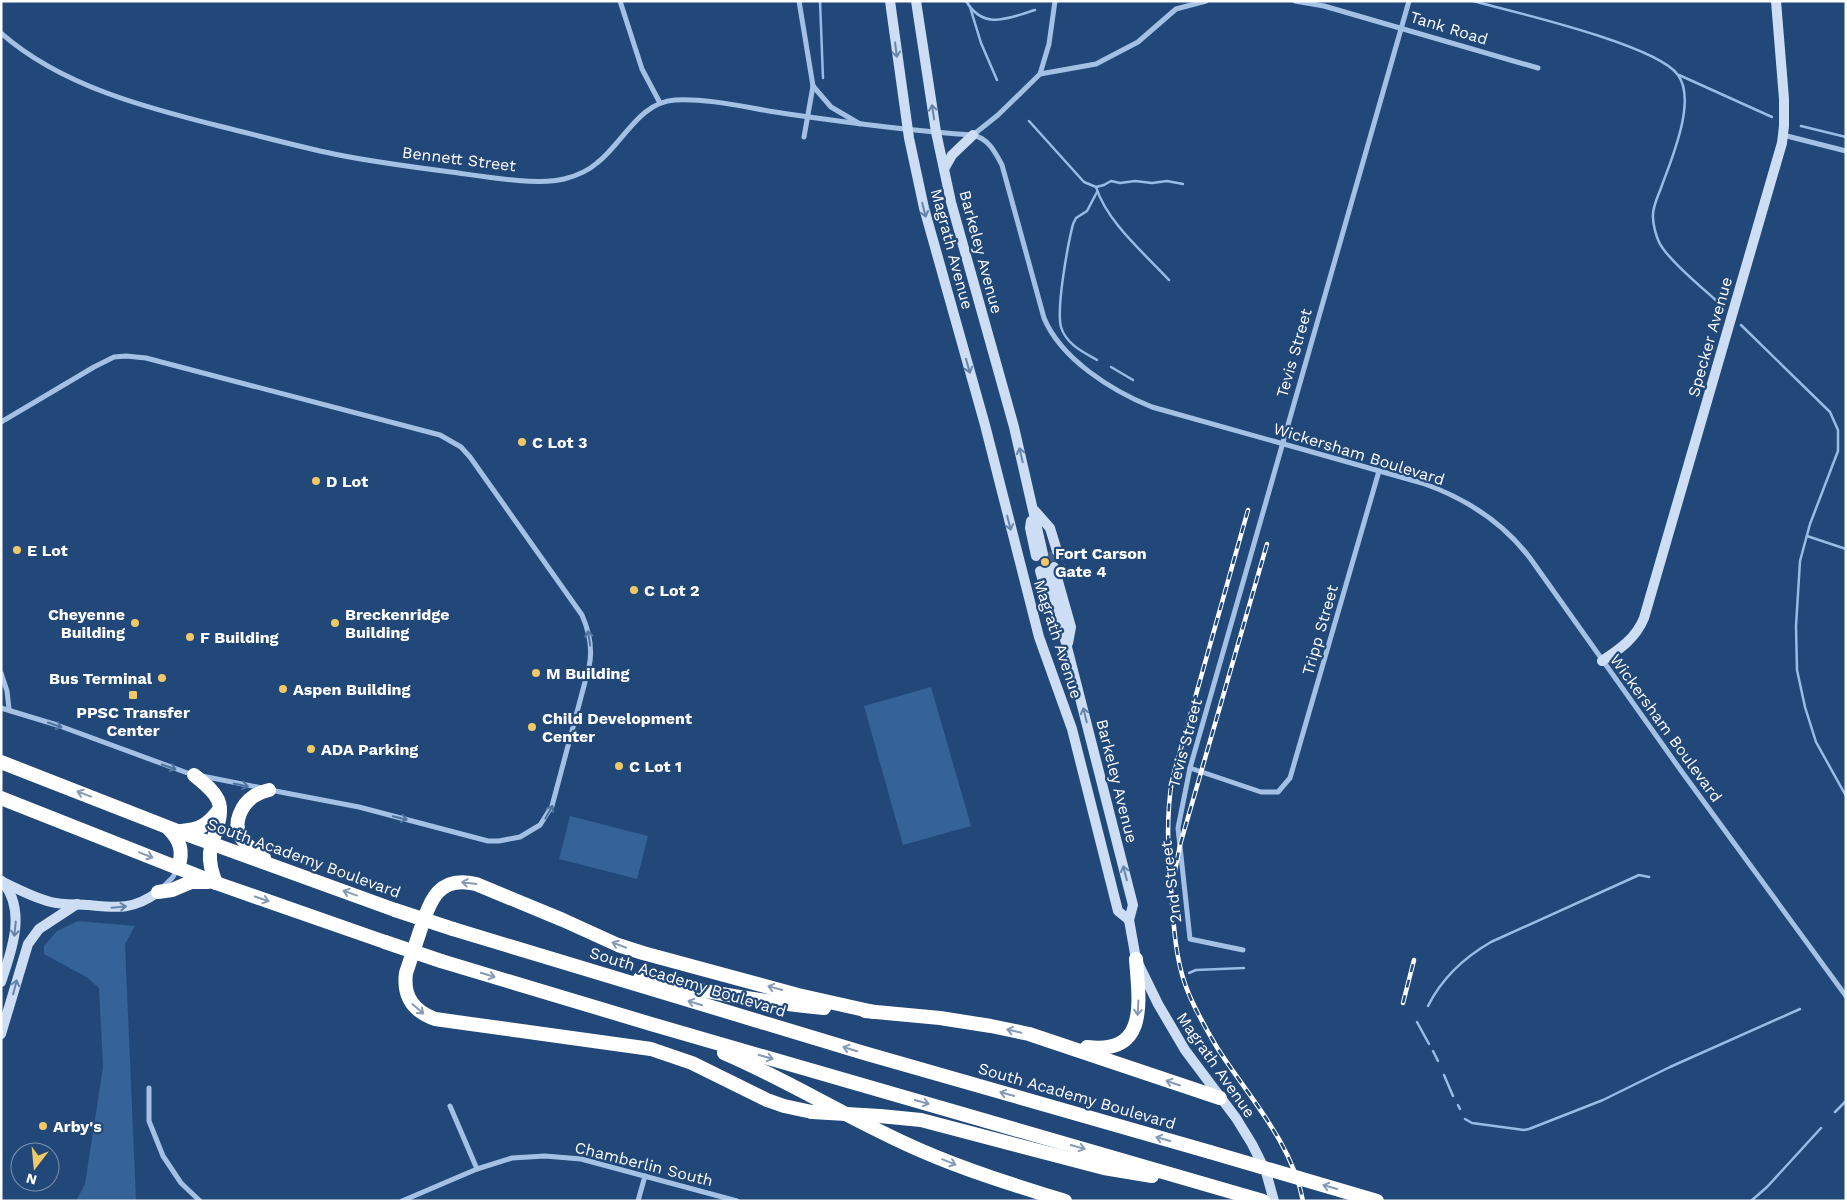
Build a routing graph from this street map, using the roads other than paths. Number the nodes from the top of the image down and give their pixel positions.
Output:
1 (620, 1) edge
2 (799, 1) edge
3 (890, 1) edge
4 (916, 1) edge
5 (1054, 1) edge
6 (1206, 1) edge
7 (1295, 1) edge
8 (1408, 1) edge
9 (1776, 1) edge
10 (1402, 27) junction
11 (1, 32) edge
12 (1538, 68) dead end
13 (1040, 74) junction
14 (812, 86) junction
15 (660, 103) junction
16 (807, 117) junction
17 (863, 126) junction
18 (908, 130) junction
19 (936, 132) junction
20 (973, 135) junction
21 (1783, 135) junction
22 (804, 137) dead end
23 (1846, 151) edge
24 (944, 169) junction
25 (1, 422) edge
26 (1282, 443) junction
27 (1379, 471) junction
28 (1032, 507) junction
29 (1068, 649) junction
30 (1602, 661) junction
31 (1, 673) edge
32 (1, 708) edge
33 (9, 709) junction
34 (1, 762) edge
35 (1190, 768) junction
36 (194, 775) junction
37 (269, 790) junction
38 (1, 798) edge
39 (220, 810) junction
40 (165, 826) junction
41 (1178, 828) joint
42 (180, 832) junction
43 (212, 843) junction
44 (275, 866) junction
45 (178, 868) junction
46 (3, 881) edge
47 (216, 883) junction
48 (158, 892) junction
49 (77, 904) junction
50 (1129, 920) junction
51 (1243, 950) dead end
52 (549, 959) junction
53 (1136, 960) junction
54 (1, 982) edge
55 (1846, 996) edge
56 (874, 1012) junction
57 (651, 1024) junction
58 (1, 1034) edge
59 (1060, 1044) junction
60 (149, 1088) dead end
61 (1220, 1098) junction
62 (450, 1106) dead end
63 (477, 1169) junction
64 (645, 1176) junction
65 (1217, 1187) junction
66 (415, 1198) edge
67 (1270, 1198) edge
68 (200, 1201) edge
69 (402, 1201) edge
70 (638, 1201) edge
71 (737, 1201) edge
72 (1065, 1201) edge
73 (1377, 1201) edge

1 - 15 street
2 - 14 street
3 -> 18 main road, Magrath Avenue
19 -> 4 main road, Barkeley Avenue
5 - 13 street
6 - 13 street
7 - 10 street, Tank Road
8 - 10 street, Tevis Street
9 - 21 main road, Specker Avenue
10 - 12 street, Tank Road
10 - 26 street, Tevis Street
11 - 15 street, Bennett Street
13 - 20 street
14 - 16 street
14 - 17 street
15 - 16 street, Bennett Street
16 - 17 street, Bennett Street
16 - 22 street
17 - 18 street, Bennett Street
18 - 19 street
18 -> 50 main road, Magrath Avenue
19 - 20 street
19 - 24 main road, Barkeley Avenue
20 - 24 main road
20 - 26 street, Wickersham Boulevard
21 - 23 street
21 - 30 main road, Specker Avenue
28 -> 24 main road, Barkeley Avenue
37 -> 25 street
26 - 27 street, Wickersham Boulevard
26 - 35 street, Tevis Street
27 - 30 street, Wickersham Boulevard
27 - 35 street, Tripp Street
28 - 28 main road, Barkeley Avenue
29 - 29 main road, Barkeley Avenue
50 -> 29 main road, Barkeley Avenue
30 - 55 street, Wickersham Boulevard
31 - 33 street
32 - 33 street
33 -> 36 street
40 -> 34 highway, South Academy Boulevard
35 - 41 street, Tevis Street
36 -> 37 street
36 - 39 highway
37 - 44 highway
38 -> 45 highway
39 - 42 highway
39 - 43 highway
40 - 42 highway, South Academy Boulevard
40 - 45 highway
41 - 51 street, 2nd Street
42 - 43 highway, South Academy Boulevard
43 - 44 highway, South Academy Boulevard
43 - 47 highway
52 -> 44 highway, South Academy Boulevard, bridge
45 - 47 highway
45 - 48 street
46 - 49 main road
46 -> 54 main road
47 - 48 highway
47 -> 57 highway, bridge
49 -> 48 main road
58 -> 49 main road
50 - 53 main road, Magrath Avenue
52 - 56 highway
73 -> 52 highway, South Academy Boulevard, bridge
53 -> 59 highway
53 - 61 main road, Magrath Avenue
59 -> 56 highway
56 -> 65 highway, bridge
57 -> 65 highway
57 -> 72 highway
61 -> 59 highway
60 - 68 street
61 - 67 main road, Magrath Avenue
62 - 63 street
63 - 64 street, Chamberlin South
63 - 66 street, Chamberlin South
64 - 70 street
64 - 71 street, Chamberlin South
65 - 67 highway
66 - 69 street, Chamberlin South

